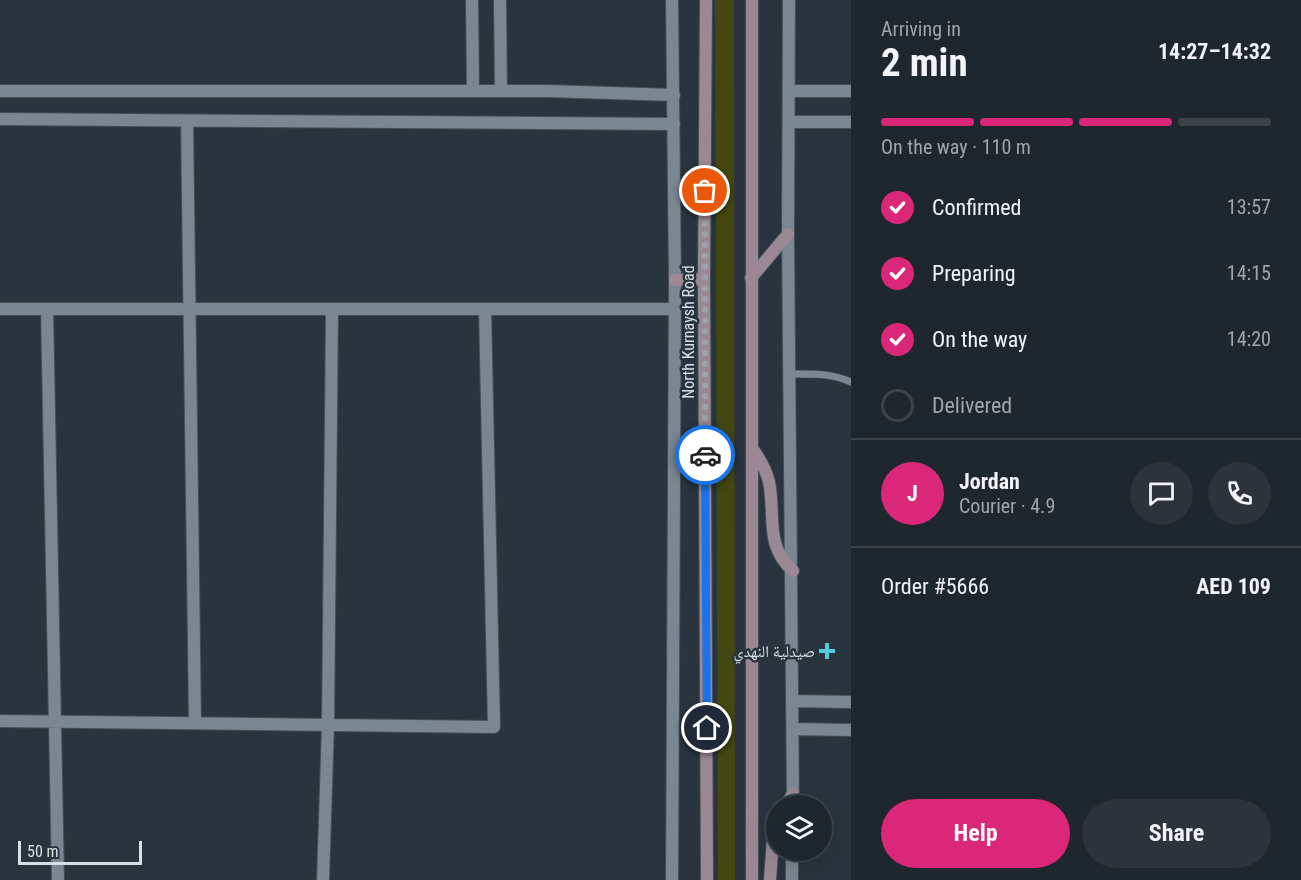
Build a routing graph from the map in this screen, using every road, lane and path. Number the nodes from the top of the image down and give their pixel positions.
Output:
1 (472, 0) edge
2 (500, 0) edge
3 (672, 0) edge
4 (706, 0) edge
5 (752, 0) edge
6 (789, 0) edge
7 (473, 91) junction
8 (501, 91) junction
9 (789, 91) junction
10 (851, 91) edge
11 (0, 92) edge
12 (674, 95) junction
13 (0, 119) edge
14 (187, 121) junction
15 (789, 122) junction
16 (851, 122) edge
17 (674, 124) junction
18 (788, 234) junction
19 (752, 278) junction
20 (704, 279) junction
21 (675, 280) junction
22 (0, 309) edge
23 (47, 309) junction
24 (190, 309) junction
25 (332, 309) junction
26 (485, 309) junction
27 (674, 309) junction
28 (791, 375) junction
29 (851, 382) edge
30 (752, 447) junction
31 (793, 571) junction
32 (794, 701) junction
33 (851, 702) edge
34 (0, 721) edge
35 (55, 721) junction
36 (195, 723) junction
37 (328, 725) junction
38 (793, 729) junction
39 (851, 729) edge
40 (793, 795) edge
41 (771, 861) edge
42 (792, 861) edge
43 (58, 880) edge
44 (324, 880) edge
45 (672, 880) edge
46 (706, 880) edge
47 (752, 880) edge
48 (770, 880) edge
49 (792, 880) edge

1 - 7 street
2 - 8 street
3 - 12 street
4 - 20 main road, North Kurnaysh Road
5 - 19 main road
6 - 9 street
7 - 8 street
7 - 11 street
8 - 12 street
9 - 10 street
9 - 15 street
12 - 17 street
13 - 14 street
14 - 17 street
14 - 24 street
15 - 16 street
15 - 18 street
17 - 21 street
18 - 19 main road
18 - 28 street
19 - 30 main road
20 - 21 main road
20 - 46 main road, North Kurnaysh Road
21 - 27 street
22 - 23 street
23 - 24 street
23 - 35 street
24 - 25 street
24 - 36 street
25 - 26 street
25 - 37 street
26 - 27 street
26 - 37 street
27 - 45 street
28 - 29 lane
28 - 31 street
30 - 31 main road
30 - 47 main road
31 - 32 street
32 - 33 street
32 - 38 street
34 - 35 street
35 - 36 street
35 - 43 street
36 - 37 street
37 - 44 street
38 - 39 street
38 - 40 street
41 - 48 main road
42 - 49 street

